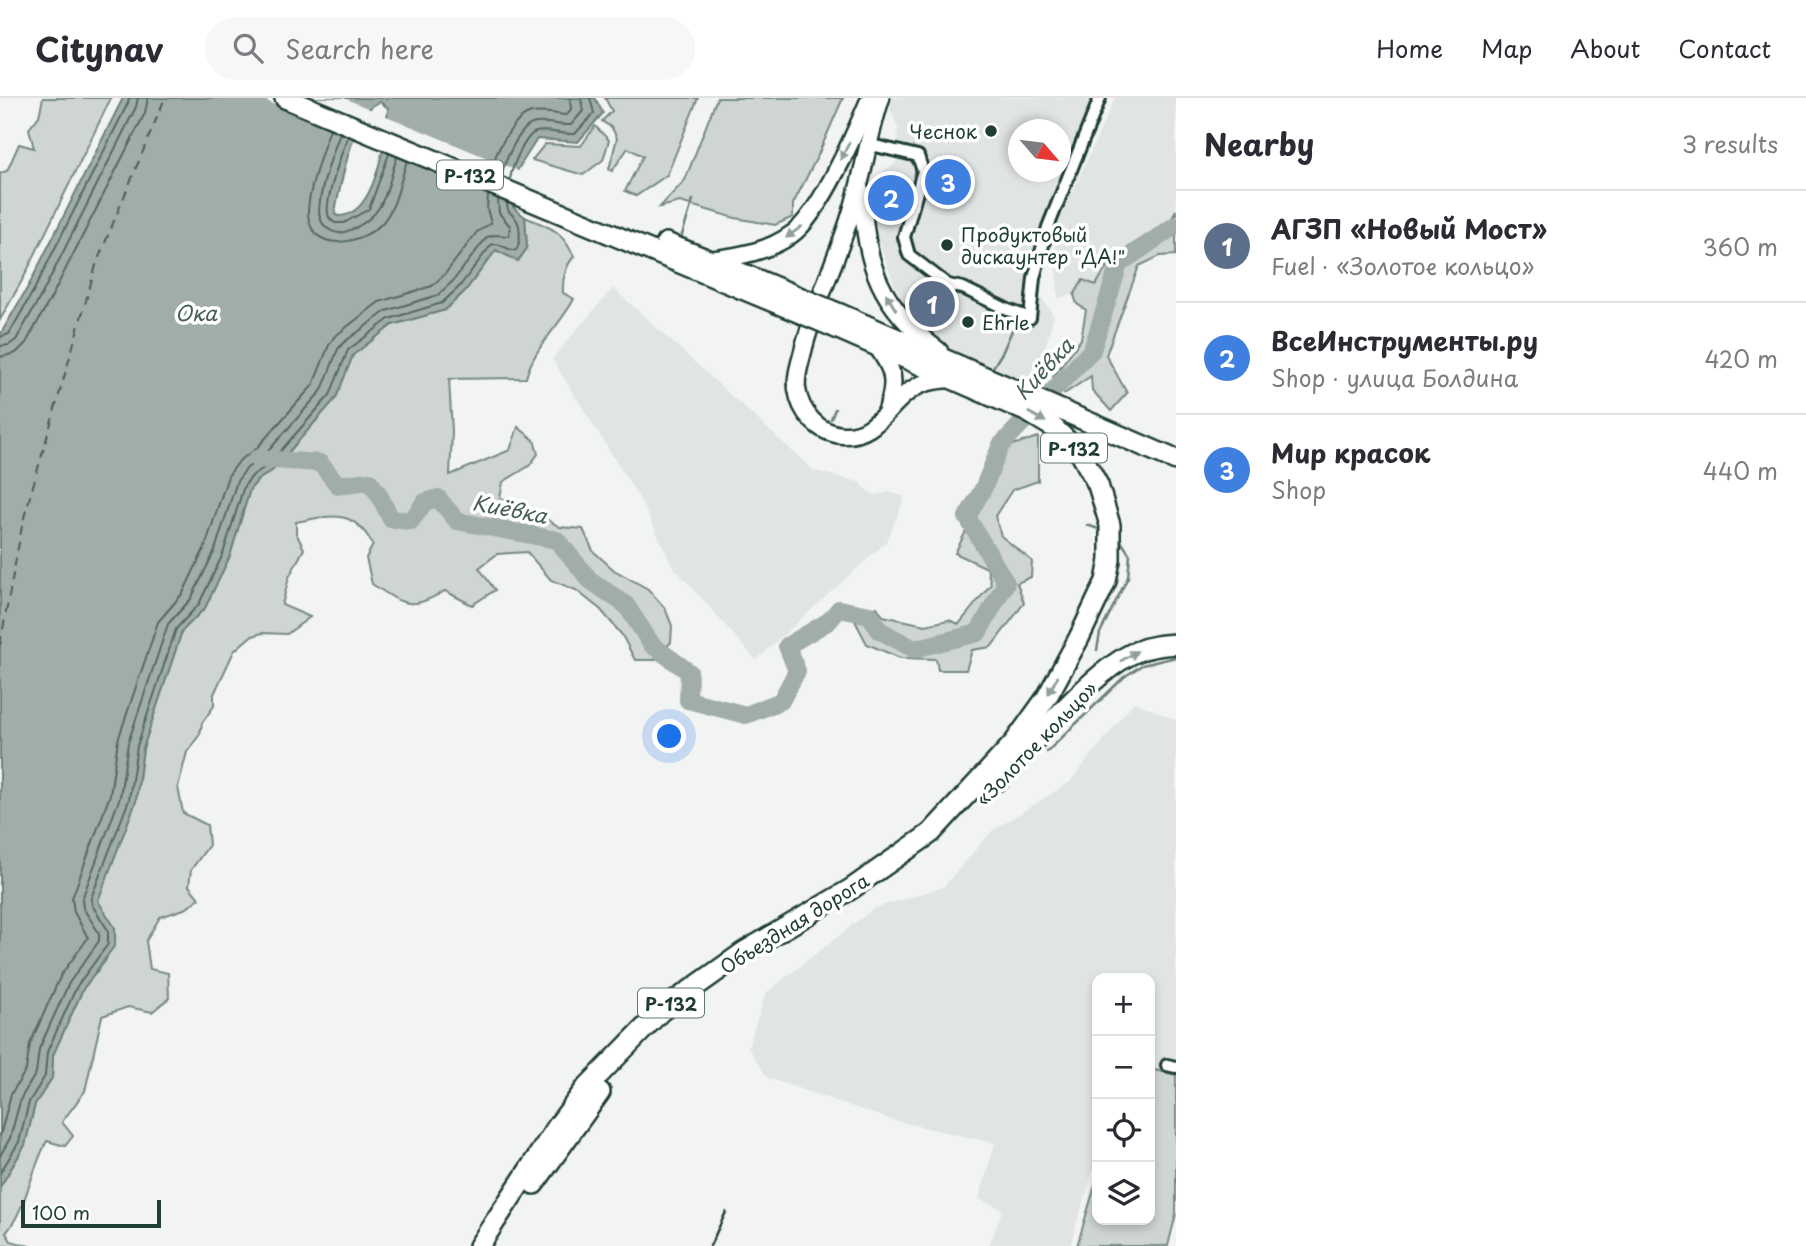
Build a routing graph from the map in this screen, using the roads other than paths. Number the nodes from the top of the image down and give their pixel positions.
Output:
1 (285, 98) edge
2 (319, 98) edge
3 (870, 98) edge
4 (881, 98) edge
5 (1100, 98) edge
6 (867, 144) junction
7 (861, 171) junction
8 (657, 246) junction
9 (710, 260) junction
10 (743, 281) junction
11 (837, 321) junction
12 (876, 345) junction
13 (955, 372) junction
14 (885, 416) junction
15 (1176, 460) edge
16 (1176, 644) edge
17 (936, 837) junction
18 (479, 1246) edge
19 (494, 1246) edge

1 - 8 highway, Р-132
2 - 8 highway, Р-132
3 -> 9 main road
4 - 6 main road
5 - 6 street
6 - 7 main road
13 -> 7 main road
7 - 14 main road
8 - 9 highway, Р-132
8 - 10 highway, Р-132
9 - 10 highway, Р-132
10 - 11 highway, Р-132, bridge
11 - 12 highway, Р-132
11 - 13 highway, «Золотое кольцо» / Р-132
12 - 13 highway, Р-132
12 - 14 main road
13 - 14 main road
13 - 15 highway, «Золотое кольцо» / Р-132
13 -> 17 highway, «Золотое кольцо» / Р-132
17 -> 16 highway, «Золотое кольцо» / Р-132
17 - 18 highway, Объездная дорога / Р-132
17 - 19 highway, Объездная дорога / Р-132

